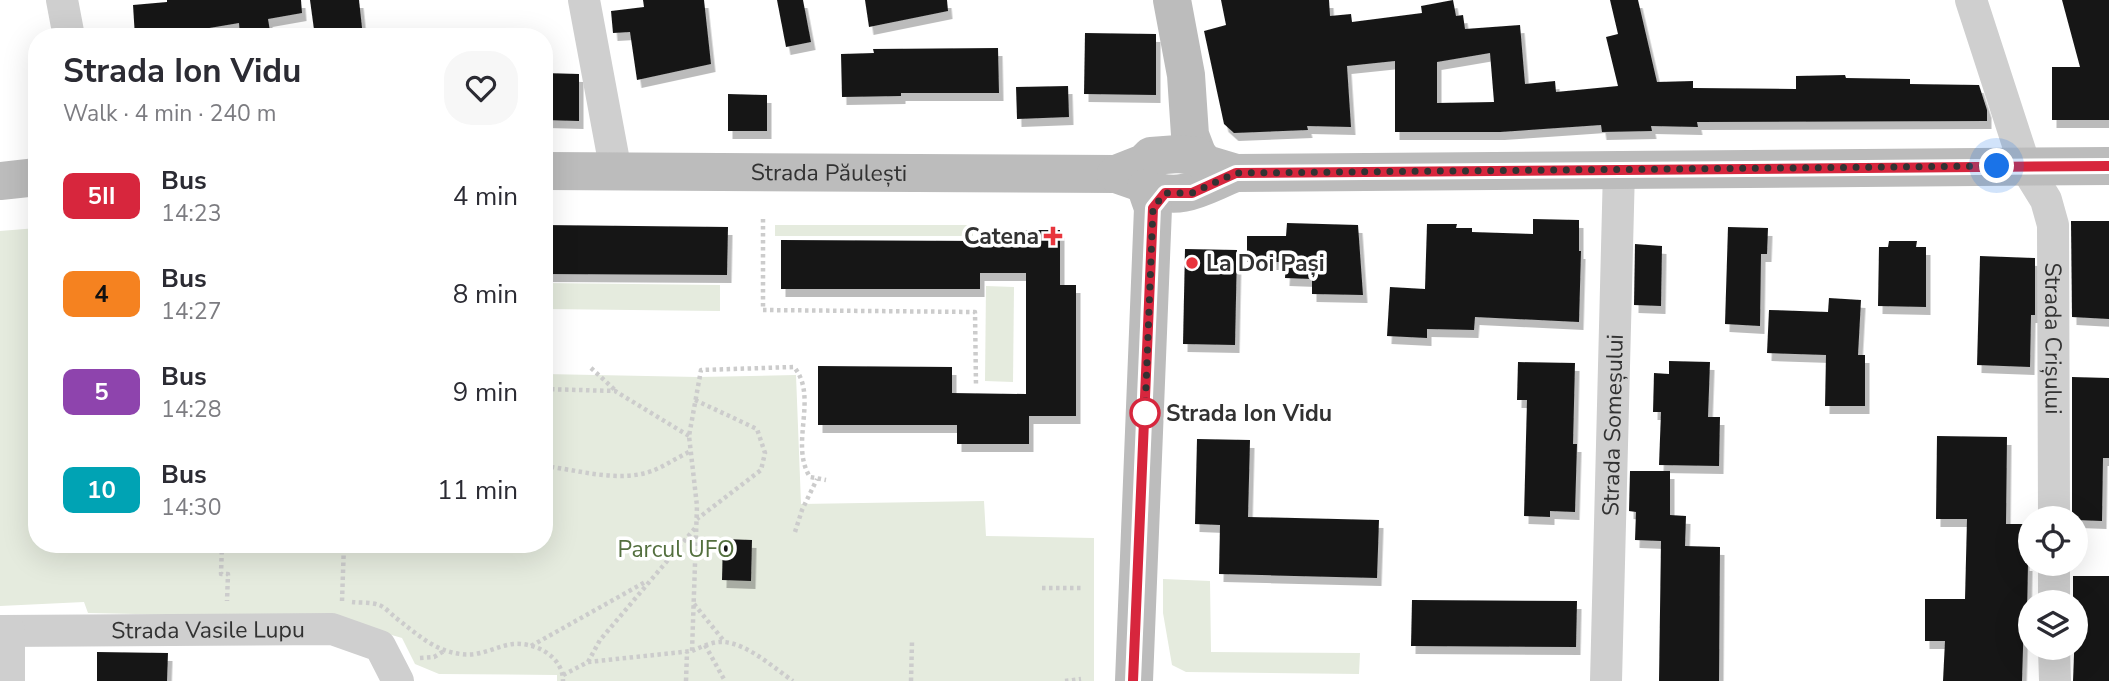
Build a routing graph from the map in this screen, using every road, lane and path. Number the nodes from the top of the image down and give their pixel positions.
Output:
1 (62, 0) edge
2 (583, 0) edge
3 (1172, 0) edge
4 (1971, 0) edge
5 (67, 28) edge
6 (2025, 166) junction
7 (2109, 166) edge
8 (1619, 169) junction
9 (553, 171) edge
10 (616, 172) junction
11 (1174, 173) junction
12 (28, 178) edge
13 (0, 180) edge
14 (764, 219) dead end
15 (591, 368) dead end
16 (976, 386) dead end
17 (553, 389) edge
18 (615, 391) junction
19 (695, 400) junction
20 (689, 436) junction
21 (691, 451) junction
22 (553, 468) edge
23 (817, 479) junction
24 (826, 480) dead end
25 (2054, 506) edge
26 (697, 519) junction
27 (696, 526) junction
28 (795, 532) dead end
29 (222, 553) edge
30 (344, 553) edge
31 (651, 579) junction
32 (1084, 588) dead end
33 (1042, 589) dead end
34 (342, 601) dead end
35 (693, 603) junction
36 (227, 609) dead end
37 (5, 631) edge
38 (724, 642) junction
39 (912, 642) dead end
40 (705, 645) junction
41 (531, 646) dead end
42 (689, 652) junction
43 (2054, 660) edge
44 (588, 662) junction
45 (563, 676) dead end
46 (396, 678) edge
47 (1081, 680) edge
48 (9, 681) edge
49 (686, 681) edge
50 (725, 681) edge
51 (793, 681) edge
52 (911, 681) edge
53 (1065, 681) edge
54 (1133, 681) edge
55 (1159, 681) edge
56 (1606, 681) edge
57 (2054, 681) edge

1 - 5 street
2 - 10 street
3 - 11 main road
4 - 6 street, Strada Crișului
6 - 7 main road, Strada Păulești
6 - 8 main road, Strada Păulești
6 - 25 street, Strada Crișului
8 - 11 main road, Strada Păulești
8 - 56 street, Strada Someșului
9 - 10 main road, Strada Păulești
10 - 11 main road, Strada Păulești
11 - 54 main road
12 - 13 main road
14 - 16 path
15 - 18 path
17 - 18 path
18 - 20 path
19 - 20 path
19 - 23 path
19 - 26 path
20 - 21 path
21 - 22 path
21 - 26 path
23 - 24 path
23 - 28 path
26 - 27 path
27 - 31 path
27 - 35 path
29 - 36 path
30 - 34 path
31 - 41 path
31 - 44 path
32 - 33 path
35 - 38 path
35 - 42 path
37 - 46 street, Strada Vasile Lupu
37 - 48 street
38 - 40 path
38 - 51 path
39 - 52 path
40 - 42 path
40 - 50 path
42 - 44 path
42 - 49 path
43 - 57 street
44 - 45 path
47 - 53 path
54 - 55 street

